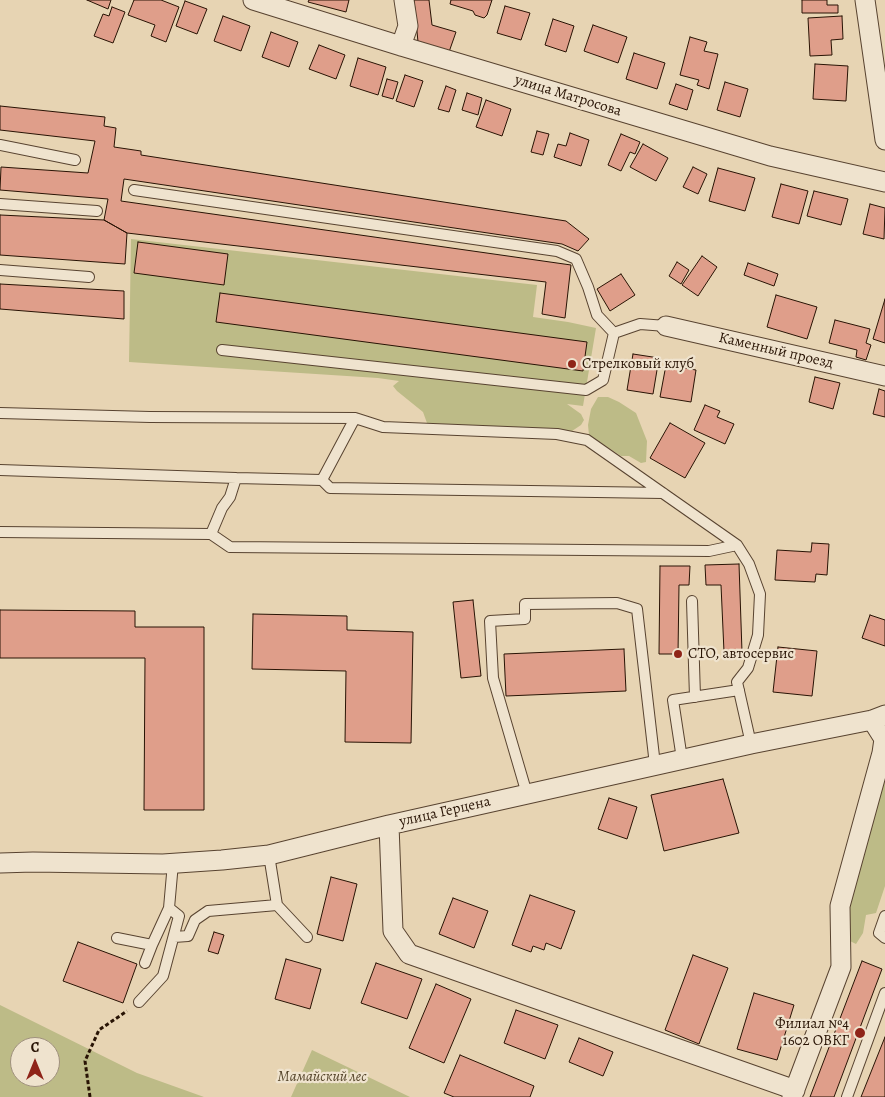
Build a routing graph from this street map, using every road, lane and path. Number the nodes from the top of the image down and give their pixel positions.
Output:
1 (253, 0) edge
2 (404, 0) edge
3 (865, 0) edge
4 (401, 46) junction
5 (885, 140) edge
6 (0, 145) edge
7 (75, 160) dead end
8 (885, 182) edge
9 (134, 190) dead end
10 (0, 204) edge
11 (97, 211) dead end
12 (0, 270) edge
13 (89, 277) dead end
14 (666, 326) joint
15 (614, 333) junction
16 (222, 350) dead end
17 (885, 376) edge
18 (0, 414) edge
19 (356, 418) junction
20 (0, 470) edge
21 (236, 478) junction
22 (322, 480) junction
23 (664, 493) junction
24 (0, 532) edge
25 (211, 534) junction
26 (737, 545) junction
27 (692, 601) dead end
28 (739, 690) junction
29 (695, 697) junction
30 (878, 717) edge
31 (751, 744) junction
32 (682, 759) junction
33 (654, 765) junction
34 (527, 794) junction
35 (389, 825) junction
36 (269, 856) junction
37 (0, 863) edge
38 (173, 863) junction
39 (278, 905) junction
40 (169, 908) junction
41 (885, 916) edge
42 (174, 936) junction
43 (307, 936) dead end
44 (117, 938) dead end
45 (885, 938) edge
46 (152, 945) junction
47 (145, 963) dead end
48 (885, 993) edge
49 (140, 1002) joint
50 (794, 1094) edge
51 (90, 1097) edge
52 (847, 1097) edge

1 - 4 street, улица Матросова
2 - 4 street
3 - 5 street
4 - 8 street, улица Матросова
6 - 7 lane
9 - 15 lane
10 - 11 lane
12 - 13 lane
14 - 15 lane
14 - 17 street, Каменный проезд
15 - 16 lane
18 - 19 lane
19 - 22 lane
19 - 23 lane
20 - 21 lane
21 - 22 lane
21 - 25 lane
22 - 23 lane
23 - 26 lane
24 - 25 lane
25 - 26 lane
26 - 28 lane
27 - 29 lane
28 - 29 lane
28 - 31 lane
29 - 32 lane
30 - 31 street, улица Герцена
30 - 50 street
31 - 32 street, улица Герцена
32 - 33 street, улица Герцена
33 - 34 street, улица Герцена
33 - 34 lane
34 - 35 street, улица Герцена
35 - 36 street, улица Герцена
35 - 50 street
36 - 38 street, улица Герцена
36 - 39 lane
37 - 38 street, улица Герцена
38 - 40 lane
39 - 42 lane
39 - 43 lane
40 - 42 lane
40 - 46 lane
41 - 45 lane
42 - 49 lane
44 - 46 lane
46 - 47 lane
48 - 52 lane
49 - 51 path

